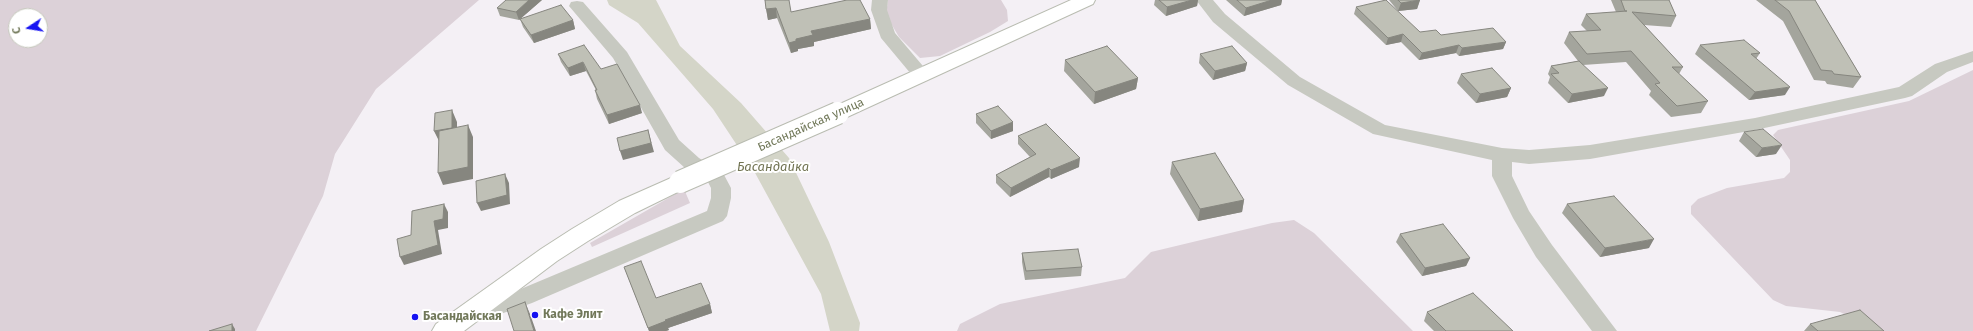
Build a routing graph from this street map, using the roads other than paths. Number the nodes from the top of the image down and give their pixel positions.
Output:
1 (880, 0) edge
2 (1086, 0) edge
3 (1204, 0) edge
4 (577, 6) dead end
5 (1973, 56) edge
6 (922, 76) junction
7 (1502, 156) junction
8 (454, 324) edge
9 (1605, 331) edge

1 - 6 street
2 - 6 street, Басандайская улица
3 - 7 street
4 - 8 street
5 - 7 street
6 - 8 street, Басандайская улица, bridge
7 - 9 street

